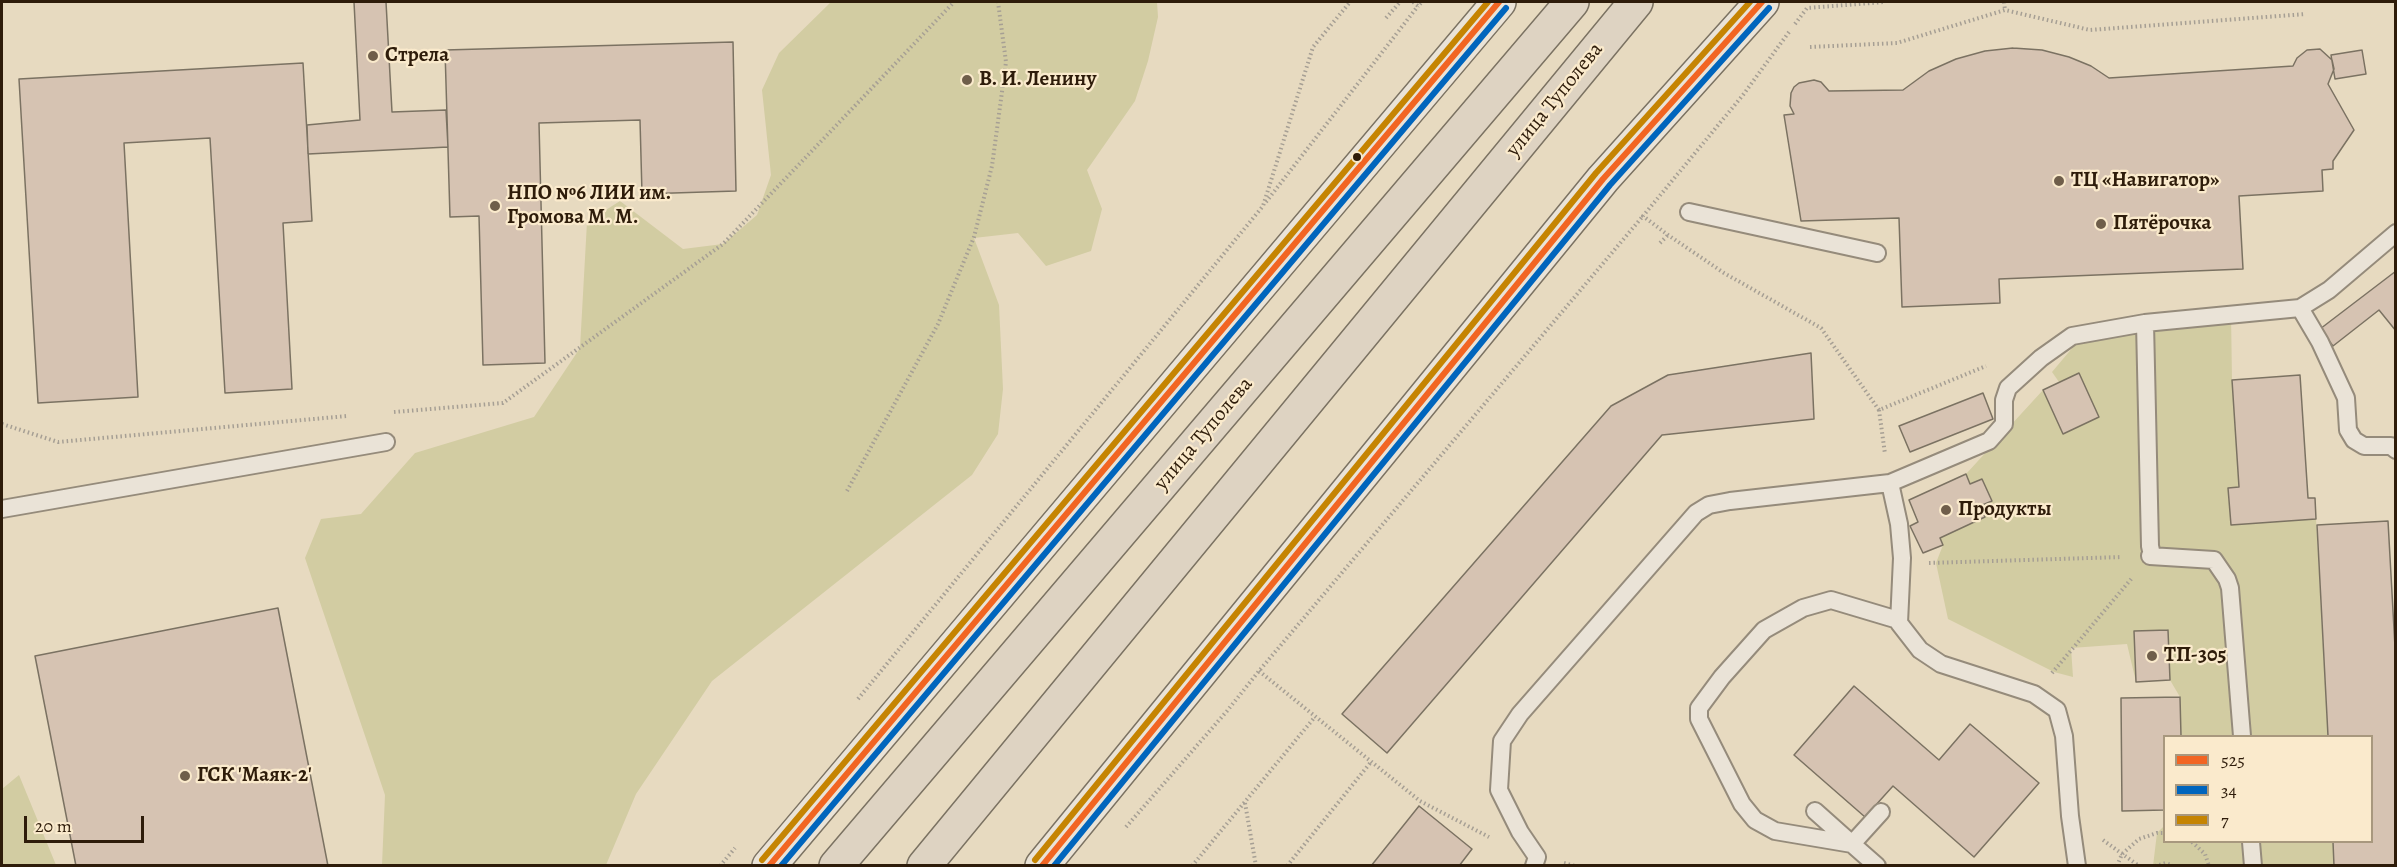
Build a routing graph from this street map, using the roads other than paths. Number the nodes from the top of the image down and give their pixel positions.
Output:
1 (1499, 2) edge
2 (1572, 2) edge
3 (1636, 2) edge
4 (1762, 2) edge
5 (1689, 212) dead end
6 (2396, 234) edge
7 (1876, 253) dead end
8 (2300, 308) junction
9 (2145, 323) junction
10 (386, 442) dead end
11 (2396, 450) edge
12 (1890, 483) junction
13 (2, 509) edge
14 (1898, 620) junction
15 (2242, 735) edge
16 (1815, 811) dead end
17 (1881, 812) dead end
18 (2251, 843) edge
19 (1852, 844) junction
20 (1535, 861) edge
21 (770, 866) edge
22 (836, 866) edge
23 (924, 866) edge
24 (1042, 866) edge
25 (1877, 866) edge
26 (2077, 866) edge
27 (2253, 866) edge

1 - 21 main road
2 - 22 main road, улица Туполева
3 - 23 main road, улица Туполева
4 - 24 main road
5 - 7 lane
6 - 8 lane
8 - 9 lane
8 - 11 lane
9 - 12 lane
9 - 15 lane
10 - 13 lane
12 - 14 lane
12 - 20 lane
14 - 19 lane
14 - 26 lane
16 - 19 lane
17 - 19 lane
18 - 27 lane
19 - 25 lane

